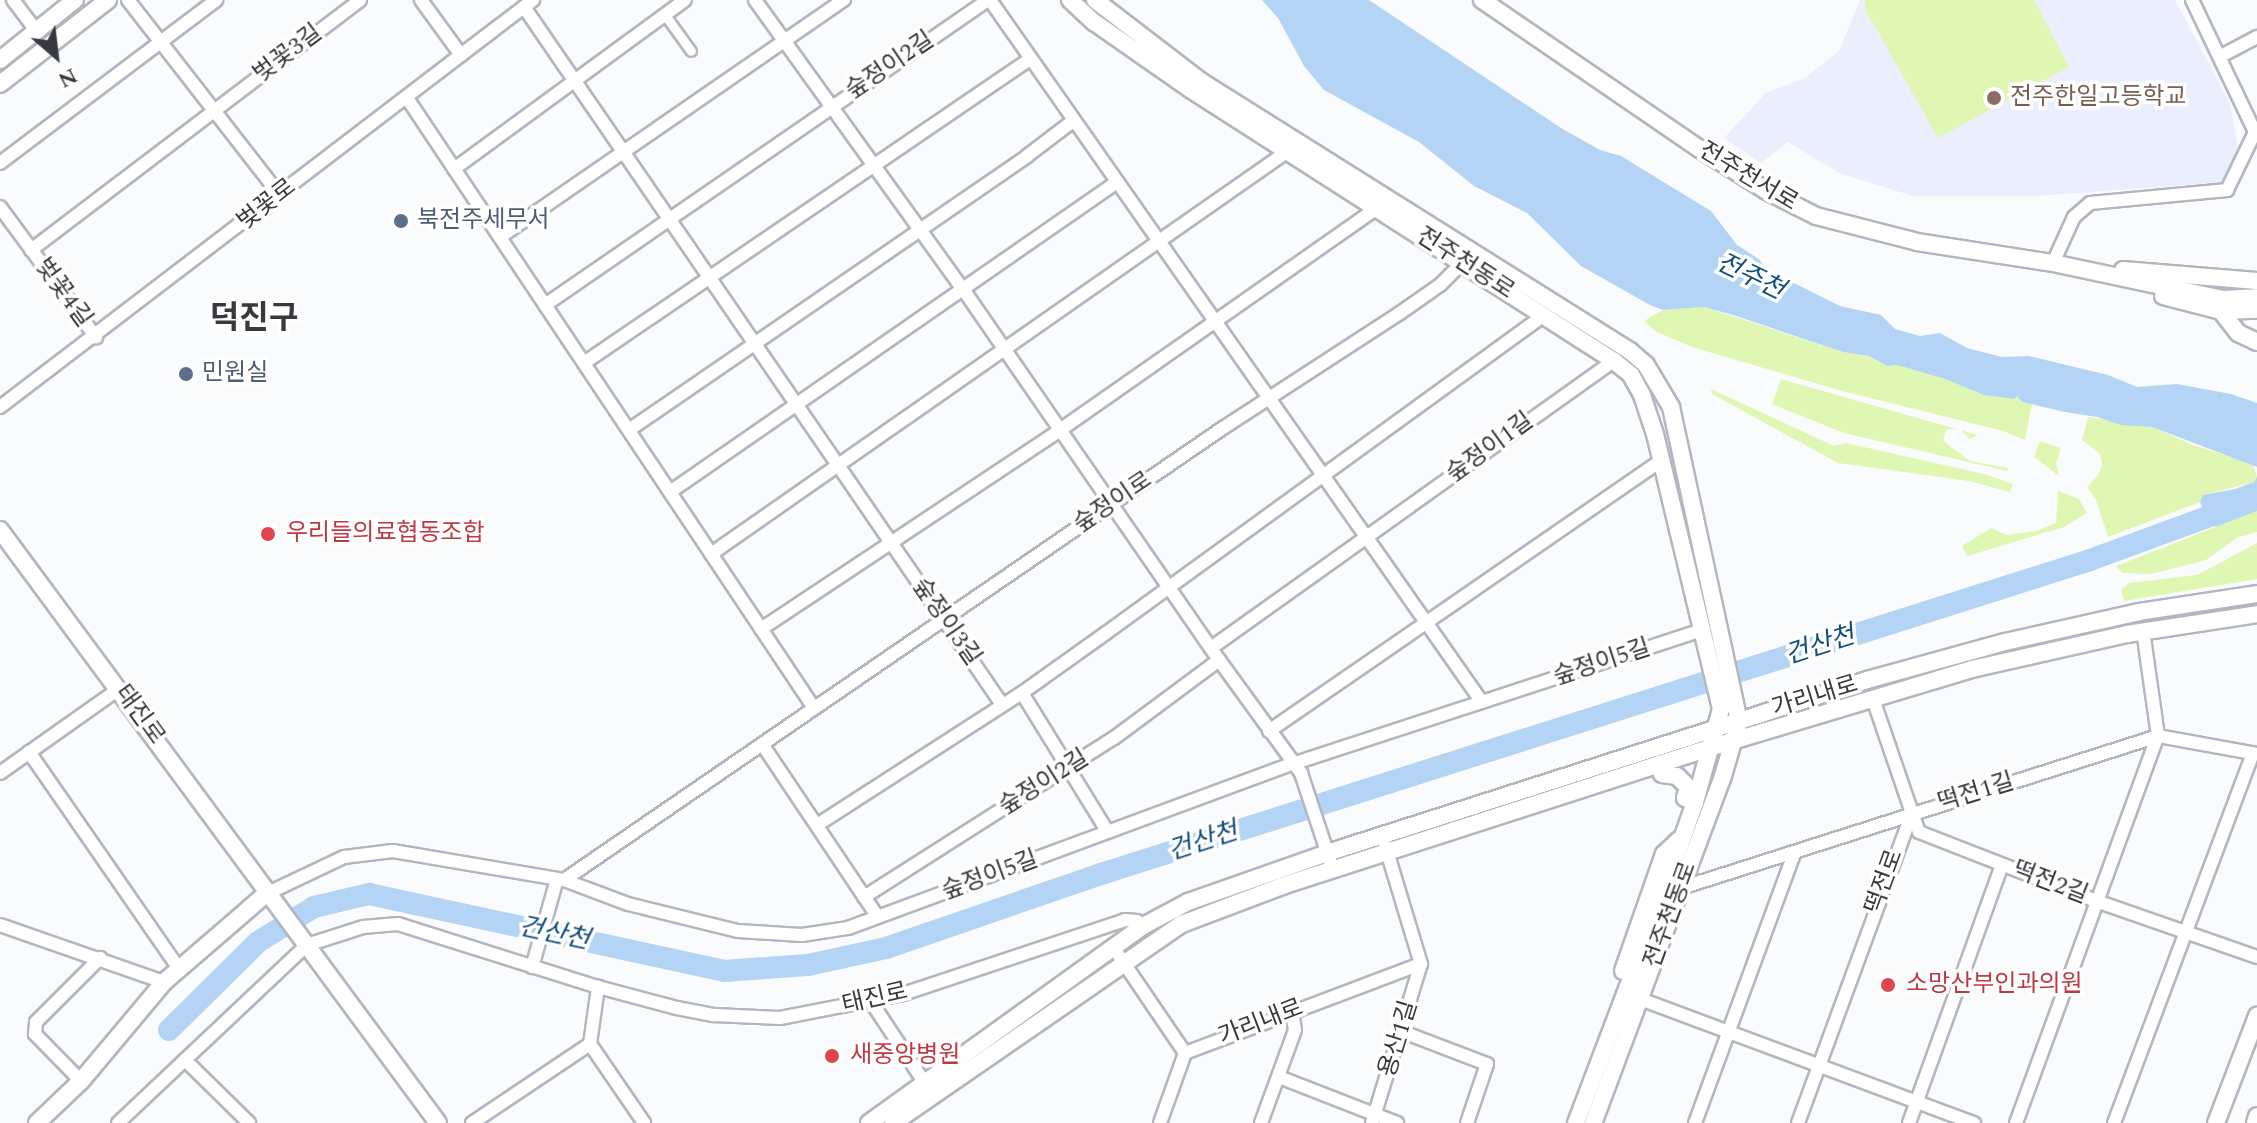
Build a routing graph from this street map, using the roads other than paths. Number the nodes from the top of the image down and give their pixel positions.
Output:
1 (13, 0) edge
2 (75, 0) edge
3 (108, 0) edge
4 (128, 0) edge
5 (216, 0) edge
6 (360, 0) edge
7 (421, 0) edge
8 (685, 0) edge
9 (755, 0) edge
10 (844, 0) edge
11 (989, 0) edge
12 (1070, 0) edge
13 (1095, 0) edge
14 (1482, 0) edge
15 (2192, 0) edge
16 (528, 4) edge
17 (665, 15) junction
18 (36, 31) junction
19 (2257, 37) edge
20 (785, 40) junction
21 (162, 41) junction
22 (691, 51) dead end
23 (461, 55) junction
24 (2221, 56) junction
25 (1030, 59) junction
26 (0, 60) edge
27 (574, 81) junction
28 (0, 84) edge
29 (407, 98) junction
30 (831, 106) junction
31 (216, 109) junction
32 (1073, 121) junction
33 (1288, 151) junction
34 (623, 152) junction
35 (0, 163) edge
36 (873, 166) junction
37 (454, 169) junction
38 (1117, 182) junction
39 (280, 195) junction
40 (0, 207) edge
41 (1377, 208) junction
42 (79, 213) joint
43 (669, 220) junction
44 (920, 230) junction
45 (500, 237) junction
46 (1159, 242) junction
47 (31, 250) junction
48 (1463, 262) junction
49 (2055, 264) junction
50 (2257, 272) edge
51 (710, 278) junction
52 (2249, 281) edge
53 (963, 289) junction
54 (2257, 297) edge
55 (545, 305) junction
56 (2257, 310) edge
57 (2221, 311) junction
58 (1541, 313) junction
59 (1214, 320) junction
60 (96, 337) junction
61 (2257, 342) edge
62 (754, 343) junction
63 (1005, 351) junction
64 (1614, 361) junction
65 (584, 363) junction
66 (1270, 399) junction
67 (796, 404) junction
68 (0, 407) edge
69 (629, 430) junction
70 (1060, 430) junction
71 (1661, 461) junction
72 (839, 466) junction
73 (1323, 473) junction
74 (670, 492) junction
75 (1113, 503) junction
76 (0, 530) edge
77 (1366, 536) junction
78 (891, 542) junction
79 (711, 554) junction
80 (1167, 586) junction
81 (2257, 594) edge
82 (2257, 614) edge
83 (944, 619) junction
84 (1427, 621) junction
85 (761, 629) junction
86 (2143, 631) junction
87 (1708, 633) junction
88 (1211, 648) junction
89 (1219, 660) junction
90 (120, 688) junction
91 (1022, 693) junction
92 (1873, 699) junction
93 (1482, 702) junction
94 (1001, 703) junction
95 (814, 708) junction
96 (1733, 712) junction
97 (1718, 726) junction
98 (1269, 731) junction
99 (2158, 736) junction
100 (1732, 743) junction
101 (762, 744) junction
102 (1712, 747) junction
103 (29, 752) junction
104 (2255, 754) edge
105 (1659, 764) junction
106 (1068, 767) junction
107 (1297, 769) junction
108 (0, 773) edge
109 (1695, 802) junction
110 (1912, 813) junction
111 (817, 825) junction
112 (1108, 832) junction
113 (1683, 836) junction
114 (1385, 844) junction
115 (1325, 848) junction
116 (1794, 854) junction
117 (2002, 865) junction
118 (1333, 870) junction
119 (560, 880) junction
120 (1681, 888) junction
121 (864, 897) junction
122 (270, 898) junction
123 (2099, 902) junction
124 (878, 917) junction
125 (0, 925) edge
126 (1143, 926) junction
127 (2184, 932) junction
128 (303, 941) junction
129 (1113, 947) junction
130 (2257, 957) edge
131 (100, 958) junction
132 (533, 962) junction
133 (1122, 962) junction
134 (1421, 964) junction
135 (179, 969) junction
136 (164, 982) junction
137 (598, 987) junction
138 (1633, 996) junction
139 (870, 1000) junction
140 (1292, 1011) junction
141 (2257, 1016) edge
142 (1403, 1032) junction
143 (1727, 1034) junction
144 (1605, 1043) junction
145 (590, 1044) junction
146 (1185, 1053) junction
147 (185, 1060) junction
148 (1819, 1065) junction
149 (1279, 1077) junction
150 (81, 1081) junction
151 (928, 1089) junction
152 (1917, 1101) junction
153 (2257, 1116) edge
154 (1373, 1119) edge
155 (37, 1123) edge
156 (118, 1123) edge
157 (249, 1123) edge
158 (438, 1123) edge
159 (472, 1123) edge
160 (644, 1123) edge
161 (869, 1123) edge
162 (893, 1123) edge
163 (1160, 1123) edge
164 (1261, 1123) edge
165 (1397, 1123) edge
166 (1467, 1123) edge
167 (1576, 1123) edge
168 (1593, 1123) edge
169 (1695, 1123) edge
170 (1798, 1123) edge
171 (1909, 1123) edge
172 (1974, 1123) edge
173 (2016, 1123) edge
174 (2114, 1123) edge
175 (2216, 1123) edge
176 (2255, 1123) edge

1 - 18 street
2 - 18 street
3 - 28 street
4 - 21 street
5 - 21 street
6 - 31 street, 벚꽃3길
7 - 23 street
8 - 17 street
9 - 20 street, 숲정이2길
10 - 20 street
11 - 25 street
11 - 30 street, 숲정이2길
12 - 33 street, 전주천동로
13 - 87 street, 전주천동로
14 - 49 street, 전주천서로
15 - 24 street
16 - 23 street, 벚꽃로
16 - 27 street, 숲정이3길
17 - 22 street
17 - 27 street
18 - 26 street
19 - 24 street
20 - 30 street, 숲정이2길
20 - 34 street
21 - 31 street
21 - 35 street
23 - 29 street, 벚꽃로
24 - 49 street
25 - 32 street
25 - 36 street
27 - 34 street, 숲정이3길
27 - 37 street
29 - 37 street
29 - 39 street, 벚꽃로
30 - 36 street, 숲정이2길
30 - 43 street, 숲정이2길
31 - 39 street
31 - 42 street, 벚꽃3길
32 - 38 street
32 - 44 street
33 - 41 street, 전주천동로
33 - 46 street
34 - 43 street, 숲정이3길
34 - 45 street
36 - 44 street, 숲정이2길
36 - 51 street
37 - 45 street
38 - 46 street
38 - 53 street
39 - 60 street, 벚꽃로
40 - 47 street, 벚꽃4길
41 - 48 street, 전주천동로
41 - 59 street
42 - 47 street, 벚꽃4길
43 - 51 street, 숲정이3길
43 - 55 street
44 - 53 street, 숲정이2길
44 - 62 street
45 - 55 street
46 - 59 street
46 - 63 street
47 - 60 street, 벚꽃4길
48 - 58 street, 전주천동로
48 - 66 street, 숲정이로
49 - 52 street, 전주천서로
49 - 54 street, 전주천서로
49 - 57 street
50 - 52 street
51 - 62 street, 숲정이3길
51 - 65 street
53 - 63 street, 숲정이2길
53 - 67 street
55 - 65 street
56 - 57 street
57 - 61 street
58 - 64 street, 전주천동로
58 - 73 street
59 - 66 street
59 - 70 street
60 - 68 street, 벚꽃로
62 - 67 street, 숲정이3길
62 - 69 street
63 - 70 street, 숲정이2길
63 - 72 street
64 - 71 street, 전주천동로
64 - 77 street, 숲정이1길
65 - 69 street
66 - 73 street
66 - 75 street, 숲정이로
67 - 72 street, 숲정이3길
67 - 74 street
69 - 74 street
70 - 75 street, 숲정이2길
70 - 78 street
71 - 84 street
71 - 87 street, 전주천동로
72 - 78 street, 숲정이3길
72 - 79 street
73 - 77 street
73 - 80 street
74 - 79 street
75 - 80 street, 숲정이2길
75 - 83 street, 숲정이로
76 - 90 street, 태진로
77 - 84 street
77 - 88 street, 숲정이1길
78 - 83 street, 숲정이3길
78 - 85 street
79 - 85 street
80 - 88 street, 숲정이2길
80 - 91 street
81 - 96 street, 가리내로
82 - 86 street, 가리내로
83 - 94 street, 숲정이3길
83 - 95 street, 숲정이로
84 - 93 street
84 - 98 street
85 - 95 street
86 - 92 street, 가리내로
86 - 99 street
87 - 93 street, 숲정이5길
87 - 96 street
88 - 89 street, 숲정이2길
89 - 98 street, 숲정이2길
89 - 106 street, 숲정이2길
90 - 103 street
90 - 122 street, 태진로
91 - 94 street
91 - 106 street
92 - 100 street, 가리내로
92 - 110 street
93 - 107 street, 숲정이5길
94 - 111 street
95 - 101 street, 숲정이로
96 - 97 street, 가리내로
96 - 100 street, 전주천동로
97 - 102 street, 전주천동로
97 - 114 street, 가리내로
98 - 107 street, 숲정이2길
99 - 104 street, 떡전1길
99 - 110 street, 떡전1길
99 - 123 street, 떡전2길
100 - 102 street, 가리내로
100 - 120 street, 전주천동로
101 - 111 street
101 - 119 street, 숲정이로
102 - 105 street, 가리내로
102 - 109 street, 전주천동로
103 - 108 street
103 - 135 street
104 - 127 street, 떡전1길
105 - 109 street
105 - 114 street, 가리내로
106 - 112 street
106 - 121 street, 숲정이2길
107 - 112 street, 숲정이5길
107 - 115 street, 숲정이2길
109 - 113 street, 전주천동로
110 - 116 street, 떡전1길
110 - 117 street, 떡전2길
110 - 148 street, 떡전로
111 - 121 street
112 - 124 street, 숲정이5길
113 - 138 street, 전주천동로
113 - 144 street
114 - 115 street, 가리내로
114 - 118 street, 가리내로
114 - 134 street
115 - 118 street, 숲정이2길
115 - 126 street, 가리내로
116 - 120 street, 떡전1길
116 - 143 street
117 - 123 street, 떡전2길
117 - 152 street, 떡전2길
118 - 133 street, 가리내로
119 - 122 street, 숲정이5길
119 - 124 street, 숲정이5길
119 - 132 street
120 - 138 street, 전주천동로
121 - 124 street
122 - 128 street, 태진로
122 - 135 street
123 - 127 street, 떡전2길
123 - 173 street
125 - 131 street
126 - 129 street, 가리내로
126 - 139 street, 태진로
127 - 130 street, 떡전2길
127 - 174 street
128 - 132 street, 태진로
128 - 147 street, 태진로
128 - 158 street
129 - 133 street
129 - 151 street, 가리내로
131 - 136 street
131 - 150 street
132 - 137 street, 태진로
133 - 146 street
133 - 151 street, 가리내로
134 - 140 street, 가리내로
134 - 142 street, 용산1길
135 - 136 street
136 - 150 street
137 - 139 street, 태진로
137 - 145 street
138 - 143 street
138 - 144 street, 전주천동로
138 - 168 street, 전주천동로
139 - 151 street
140 - 146 street, 가리내로
140 - 149 street
141 - 175 street
142 - 154 street, 용산1길
142 - 166 street
143 - 148 street
143 - 169 street
144 - 167 street, 전주천동로
145 - 159 street
145 - 160 street
146 - 163 street
147 - 156 street, 태진로
147 - 157 street
148 - 152 street
148 - 170 street, 떡전로
149 - 154 street
149 - 164 street
150 - 155 street
151 - 161 street, 가리내로
151 - 162 street, 가리내로
152 - 171 street
152 - 172 street
153 - 176 street
154 - 165 street

